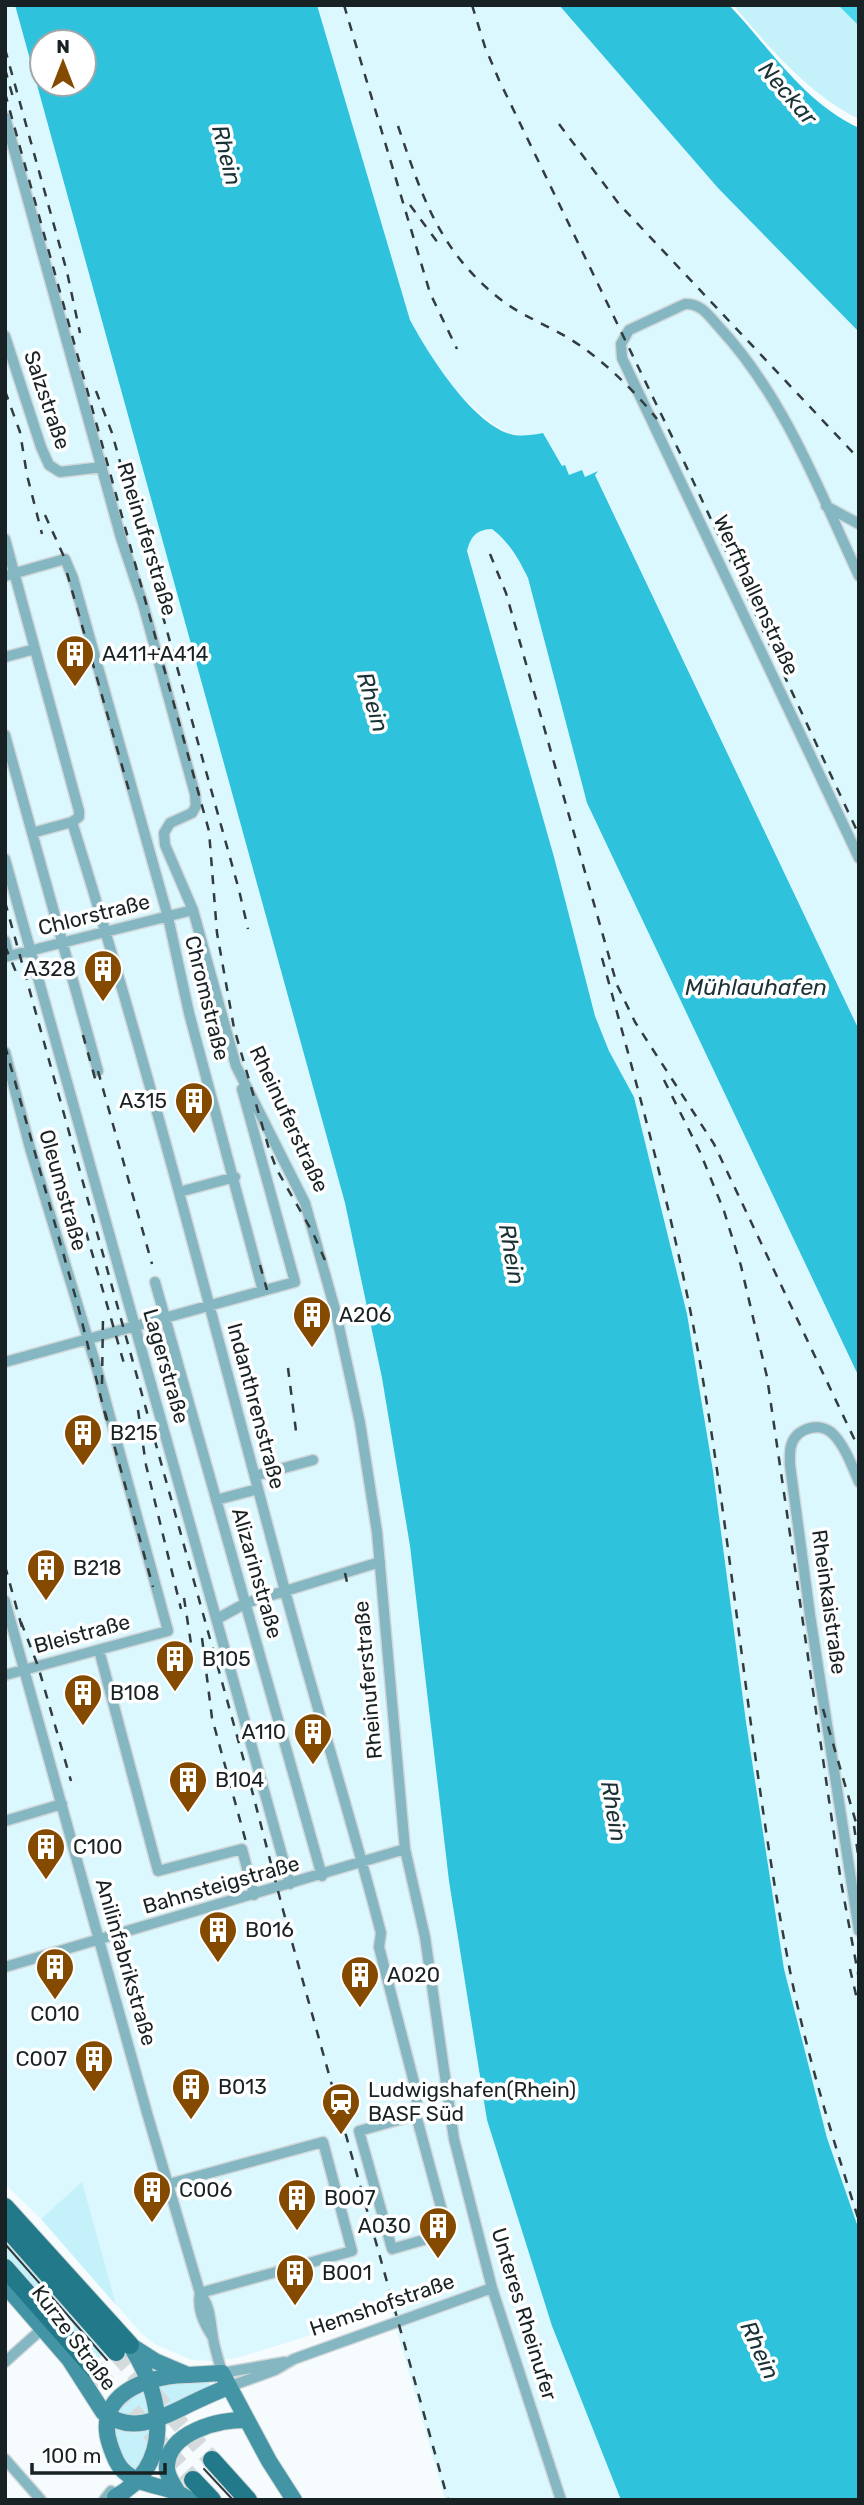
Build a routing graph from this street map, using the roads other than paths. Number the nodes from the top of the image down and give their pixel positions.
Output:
1 (5, 117) edge
2 (5, 336) edge
3 (102, 467) junction
4 (826, 506) junction
5 (859, 526) edge
6 (5, 539) edge
7 (842, 541) junction
8 (859, 546) edge
9 (848, 552) junction
10 (10, 574) edge
11 (859, 576) edge
12 (35, 649) junction
13 (5, 657) edge
14 (5, 736) edge
15 (72, 822) junction
16 (32, 833) junction
17 (859, 858) edge
18 (5, 859) edge
19 (193, 910) junction
20 (168, 917) junction
21 (106, 932) junction
22 (5, 942) edge
23 (62, 942) junction
24 (30, 951) junction
25 (7, 956) edge
26 (5, 1052) edge
27 (236, 1066) junction
28 (98, 1072) dead end
29 (234, 1177) junction
30 (179, 1192) junction
31 (155, 1282) dead end
32 (263, 1291) junction
33 (210, 1305) junction
34 (165, 1318) junction
35 (135, 1326) junction
36 (88, 1338) junction
37 (5, 1362) edge
38 (313, 1460) dead end
39 (255, 1476) junction
40 (859, 1482) edge
41 (258, 1489) junction
42 (216, 1500) junction
43 (380, 1562) junction
44 (285, 1592) junction
45 (5, 1601) edge
46 (246, 1603) junction
47 (218, 1619) junction
48 (169, 1631) joint
49 (99, 1650) junction
50 (25, 1670) junction
51 (5, 1675) edge
52 (62, 1804) junction
53 (5, 1821) edge
54 (405, 1849) junction
55 (363, 1864) junction
56 (322, 1876) junction
57 (290, 1884) junction
58 (254, 1895) junction
59 (859, 1931) edge
60 (99, 1941) junction
61 (5, 1966) edge
62 (416, 2115) junction
63 (454, 2139) joint
64 (169, 2184) junction
65 (5, 2207) edge
66 (5, 2225) edge
67 (5, 2268) edge
68 (5, 2285) edge
69 (492, 2288) junction
70 (200, 2293) junction
71 (43, 2328) junction
72 (123, 2348) junction
73 (5, 2362) edge
74 (96, 2371) tunnel mouth
75 (188, 2375) junction
76 (149, 2379) junction
77 (225, 2380) junction
78 (158, 2419) junction
79 (246, 2420) junction
80 (107, 2425) junction
81 (5, 2459) edge
82 (212, 2460) tunnel mouth
83 (118, 2464) junction
84 (193, 2480) tunnel mouth
85 (117, 2493) edge
86 (184, 2496) edge
87 (41, 2500) edge
88 (212, 2500) edge
89 (248, 2500) edge
90 (294, 2500) edge
91 (561, 2500) edge

1 - 3 street, Rheinuferstraße
2 - 3 street, Salzstraße
3 - 19 street, Rheinuferstraße
4 - 5 street
4 - 7 street
4 - 17 street, Werfthallenstraße
5 - 7 street
6 - 10 street, Indanthrenstraße
7 - 9 street
8 - 9 street
9 - 11 street
10 - 12 street, Indanthrenstraße
10 - 20 street, Chromstraße
12 - 13 street
12 - 15 street, Indanthrenstraße
14 - 16 street
15 - 16 street
15 - 21 street, Indanthrenstraße
16 - 23 street
18 - 24 street, Lagerstraße
19 - 20 street, Chlorstraße
19 - 27 street, Rheinuferstraße
20 - 21 street, Chlorstraße
20 - 29 street, Chromstraße
21 - 23 street, Chlorstraße
21 - 30 street, Indanthrenstraße
22 - 25 street
23 - 24 street, Chlorstraße
23 - 28 street
24 - 25 street, Chlorstraße
24 - 35 street, Lagerstraße
26 - 36 street, Oleumstraße
27 - 32 street
27 - 43 street, Rheinuferstraße
29 - 30 street
29 - 32 street, Chromstraße
30 - 33 street, Indanthrenstraße
31 - 34 street, Alizarinstraße
32 - 33 street
33 - 34 street
33 - 39 street, Indanthrenstraße
34 - 35 street
34 - 42 street, Alizarinstraße
35 - 36 street
35 - 47 street, Lagerstraße
36 - 37 street
36 - 48 street, Oleumstraße
38 - 39 street
39 - 41 street, Indanthrenstraße
40 - 59 street, Rheinkaistraße
41 - 42 street
41 - 44 street, Indanthrenstraße
42 - 46 street, Alizarinstraße
43 - 44 street
43 - 54 street, Rheinuferstraße
44 - 46 street
44 - 55 street, Indanthrenstraße
45 - 50 street, Anilinfabrikstraße
46 - 47 street
46 - 56 street, Alizarinstraße
47 - 57 street, Lagerstraße
48 - 49 street, Bleistraße
49 - 50 street, Bleistraße
49 - 58 street
50 - 51 street, Bleistraße
50 - 52 street, Anilinfabrikstraße
52 - 53 street
52 - 60 street, Anilinfabrikstraße
54 - 55 street, Bahnsteigstraße
54 - 63 street, Rheinuferstraße
55 - 56 street, Bahnsteigstraße
55 - 62 street, Indanthrenstraße
56 - 57 street, Bahnsteigstraße
57 - 58 street, Bahnsteigstraße
58 - 60 street, Bahnsteigstraße
60 - 61 street, Bahnsteigstraße
60 - 64 street, Anilinfabrikstraße
62 - 62 street, Indanthrenstraße
63 - 69 street, Unteres Rheinufer
64 - 70 street, Anilinfabrikstraße
64 - 70 street
65 - 72 main road
66 - 72 main road
67 - 74 main road
68 - 71 main road, Kurze Straße
69 - 77 street, Hemshofstraße
69 - 91 street, Unteres Rheinufer
70 - 77 street, Anilinfabrikstraße
71 - 73 street
71 - 80 main road, Kurze Straße
72 - 75 main road
72 - 76 main road
75 - 76 main road
75 - 77 main road
76 - 78 main road
76 - 80 main road
77 - 78 main road, Hemshofstraße
77 - 79 main road
78 - 80 main road, Hemshofstraße
78 - 85 main road
79 - 86 main road
79 - 90 main road
80 - 83 main road, Kurze Straße
81 - 87 street
82 - 89 main road
83 - 85 main road
83 - 85 main road, Kurze Straße
84 - 88 main road
85 - 86 main road

